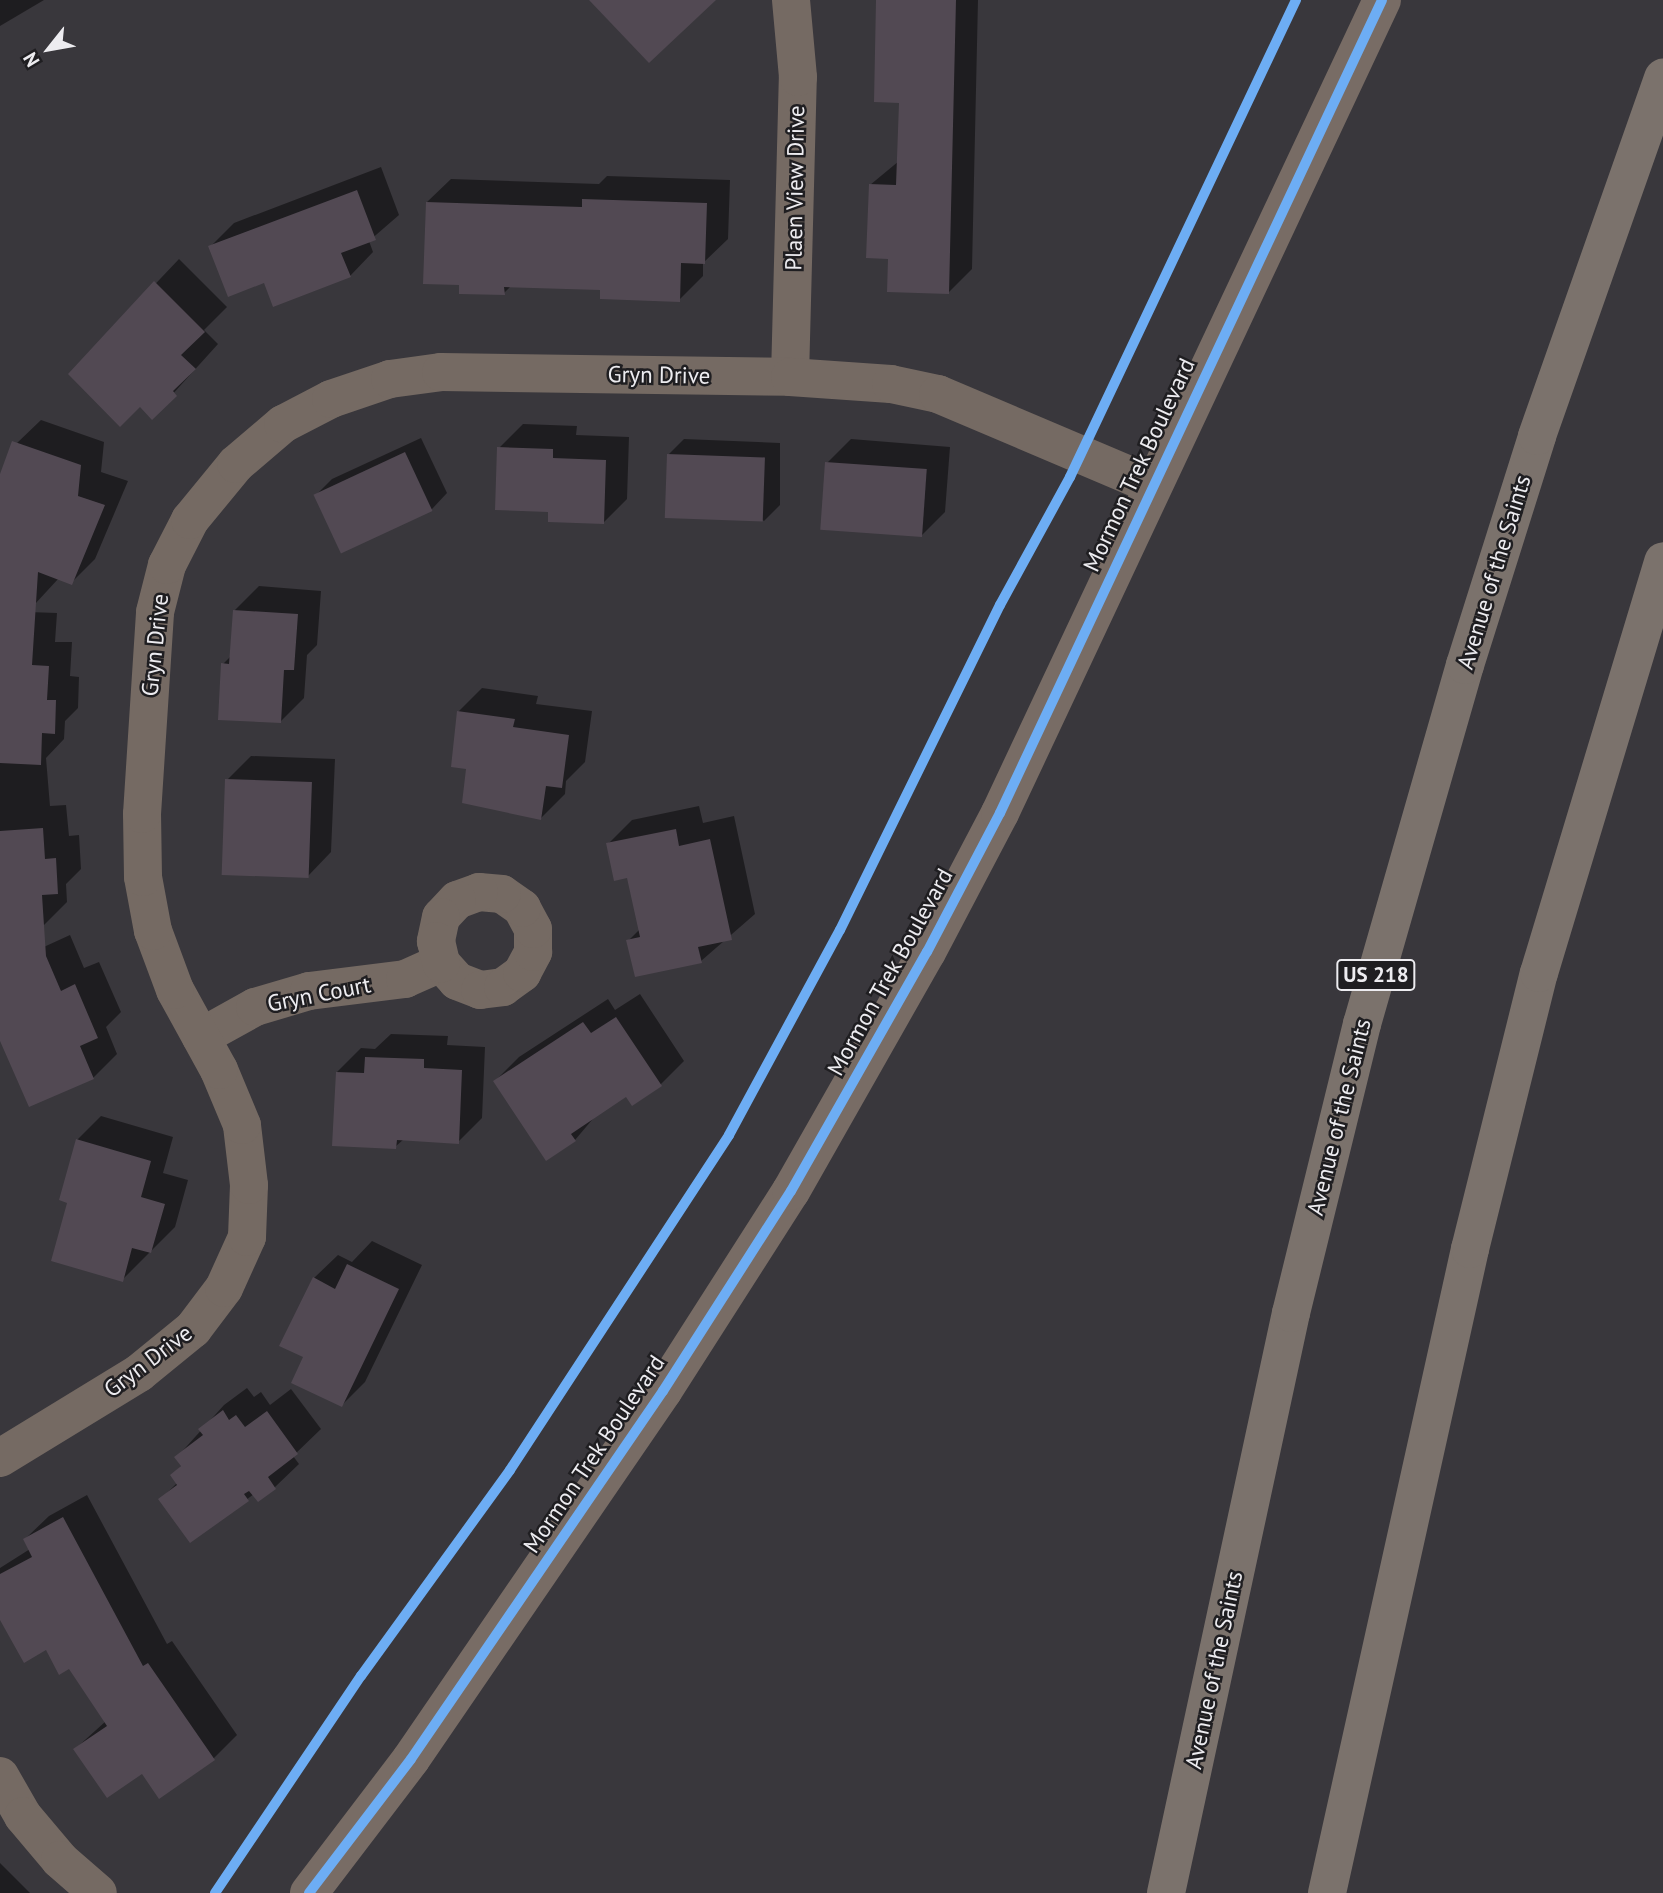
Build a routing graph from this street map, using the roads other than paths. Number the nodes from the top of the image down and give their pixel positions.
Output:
1 (791, 0) edge
2 (1382, 0) edge
3 (1663, 78) edge
4 (790, 377) junction
5 (1152, 485) junction
6 (1663, 561) edge
7 (441, 963) dead end
8 (201, 1037) junction
9 (0, 1458) edge
10 (0, 1776) edge
11 (98, 1893) edge
12 (309, 1893) edge
13 (1166, 1893) edge
14 (1327, 1893) edge

1 - 4 street, Plaen View Drive
2 - 5 main road, Mormon Trek Boulevard
3 - 13 highway, Avenue of the Saints / US 218
4 - 5 street, Gryn Drive
4 - 8 street, Gryn Drive
5 - 12 main road, Mormon Trek Boulevard
6 - 14 highway
7 - 8 street, Gryn Court
8 - 9 street, Gryn Drive
10 - 11 street

